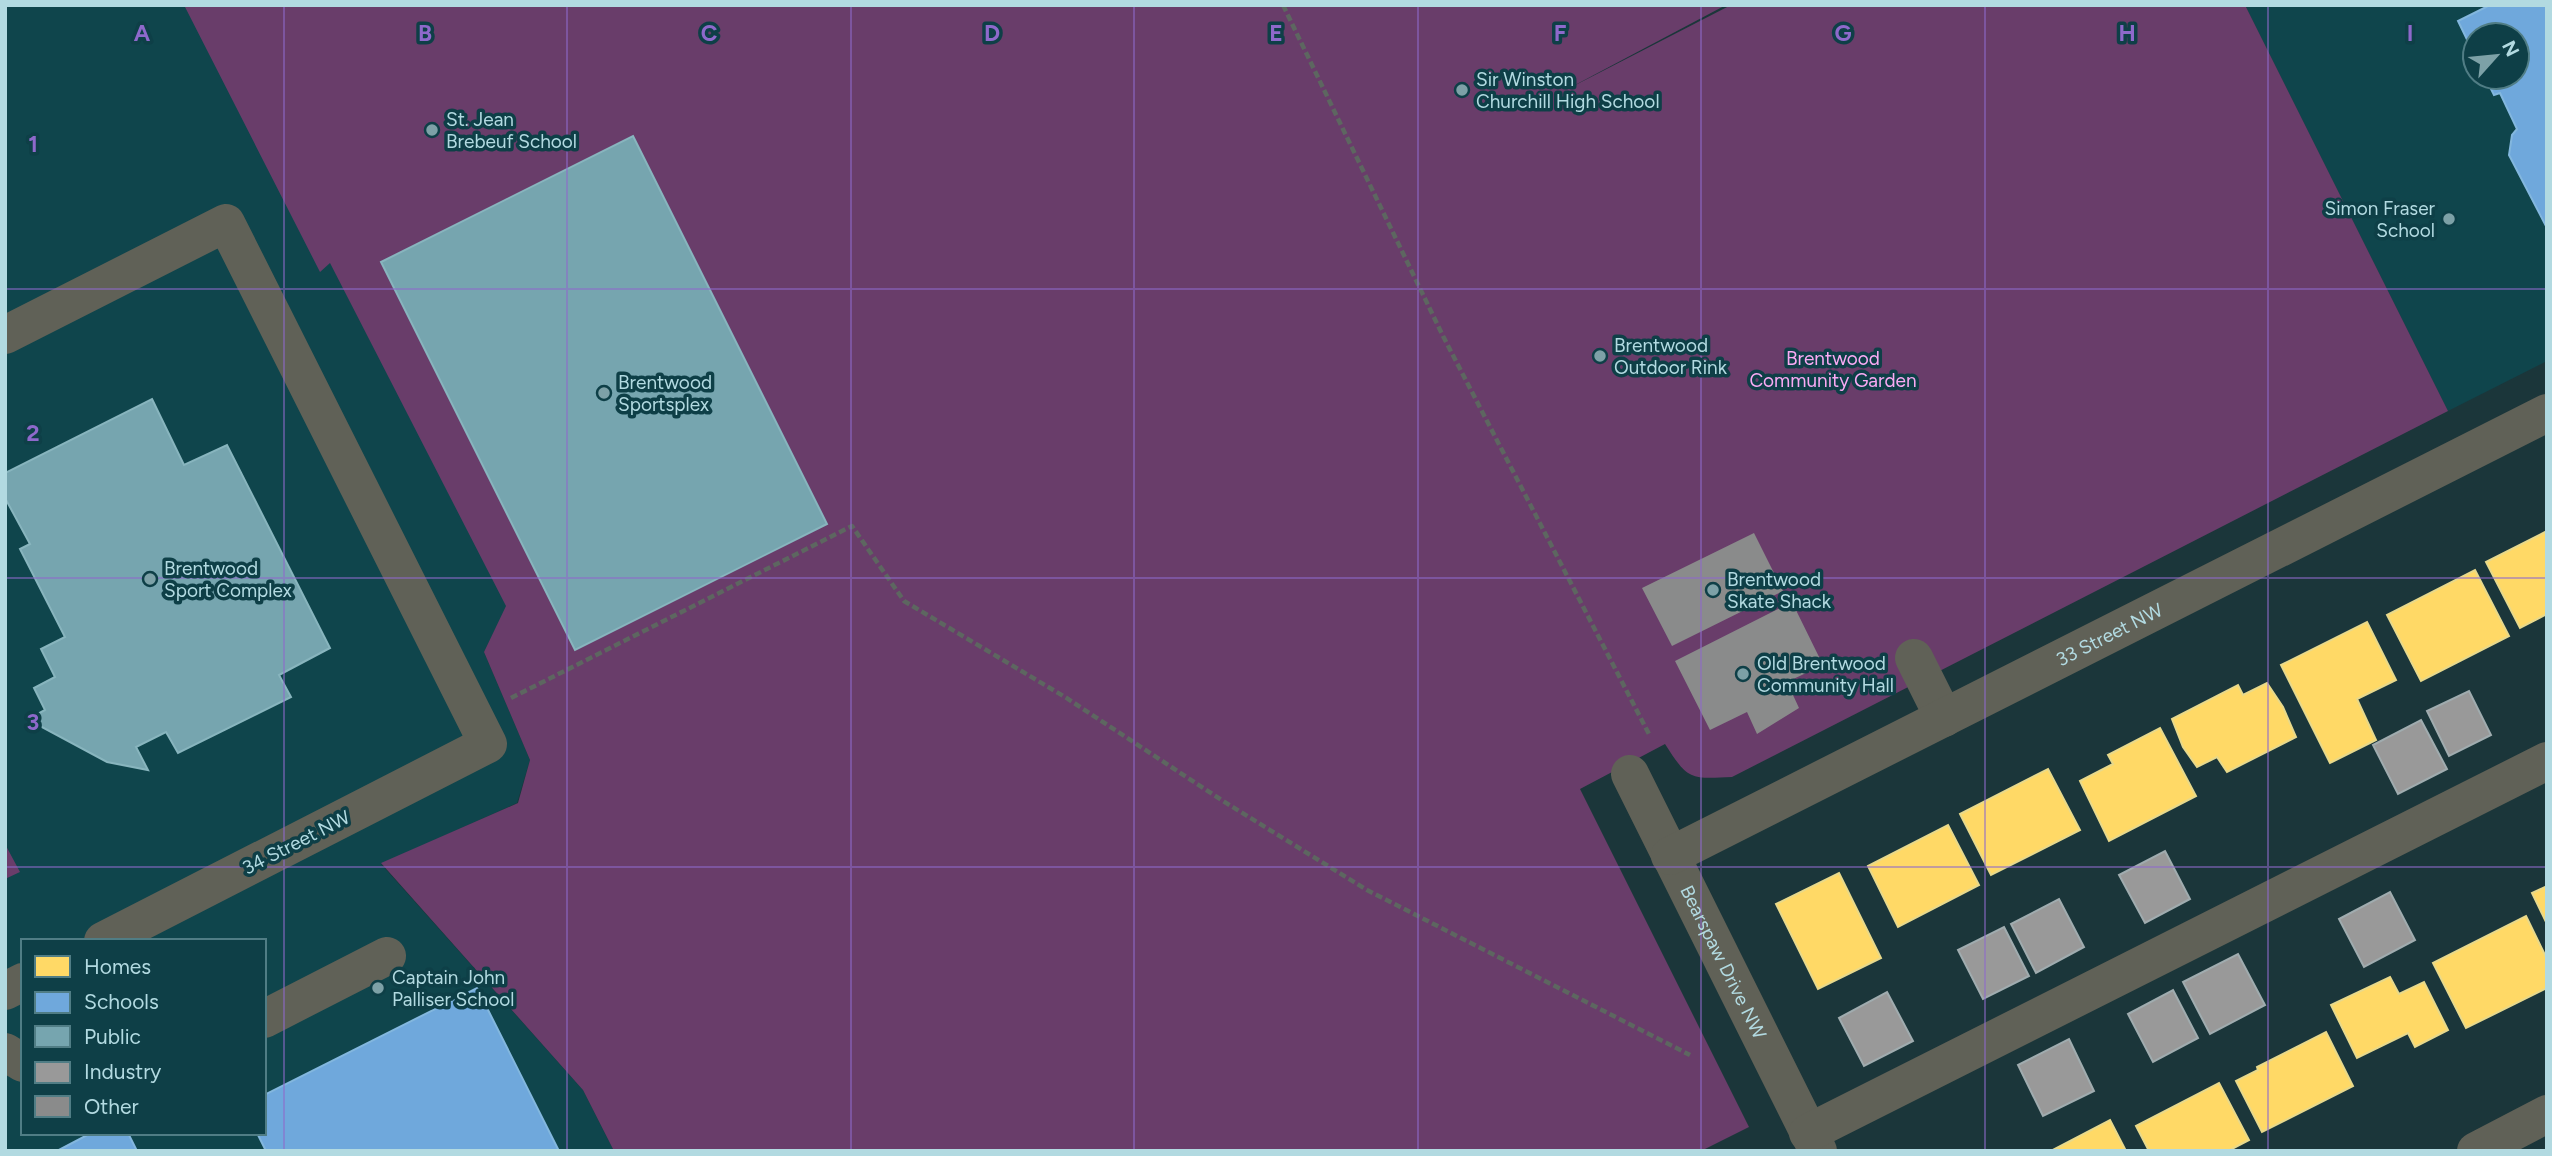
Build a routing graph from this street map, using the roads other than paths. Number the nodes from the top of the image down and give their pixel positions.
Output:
1 (5, 335) edge
2 (2547, 413) edge
3 (1913, 658) dead end
4 (1944, 718) junction
5 (2547, 761) edge
6 (1630, 774) road end
7 (1670, 856) junction
8 (107, 939) edge
9 (387, 956) dead end
10 (21, 983) edge
11 (5, 990) edge
12 (266, 1018) edge
13 (5, 1052) edge
14 (21, 1062) edge
15 (2547, 1114) edge
16 (1813, 1142) edge
17 (2476, 1151) edge

1 - 8 street, 34 Street NW
2 - 4 street, 33 Street NW
3 - 4 street
4 - 7 street, 33 Street NW
5 - 16 street
6 - 7 street, Bearspaw Drive NW
7 - 16 street, Bearspaw Drive NW
9 - 12 street
10 - 11 street
13 - 14 street
15 - 17 street

